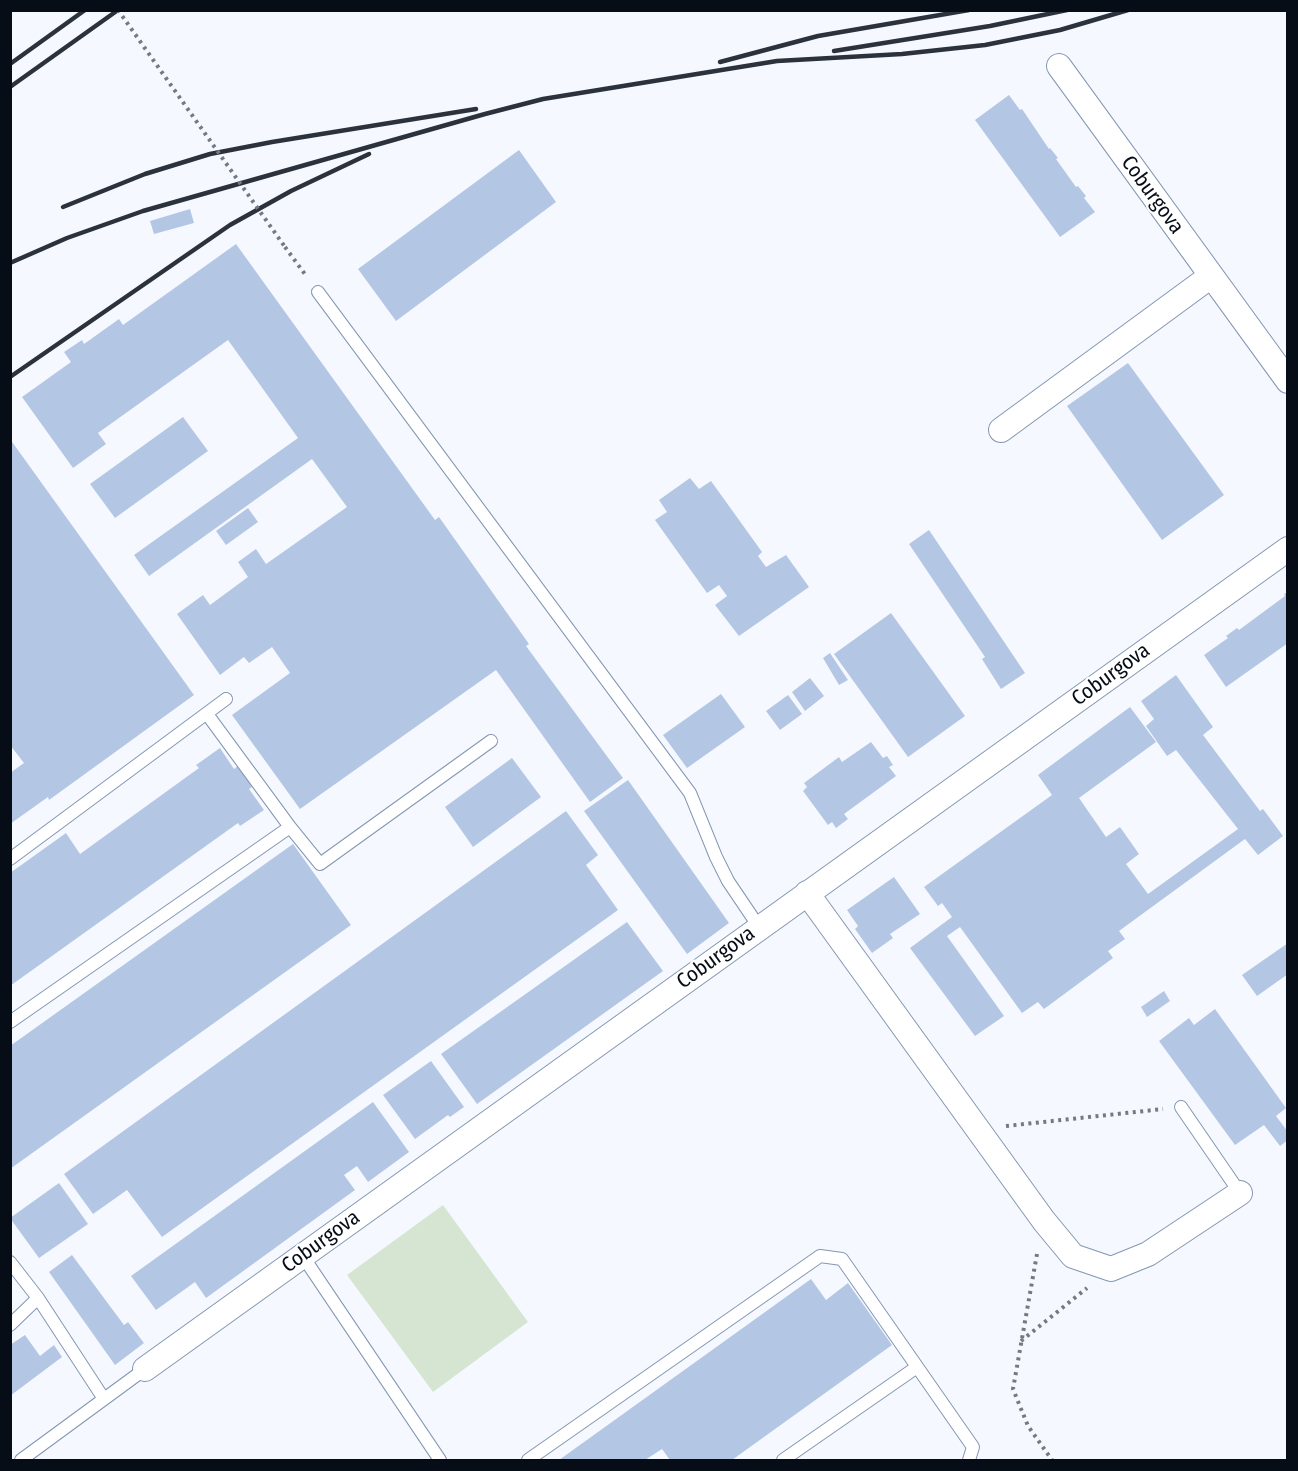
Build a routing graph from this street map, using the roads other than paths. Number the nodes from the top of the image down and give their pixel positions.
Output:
1 (1059, 66) dead end
2 (1210, 276) junction
3 (318, 292) road end
4 (1287, 381) edge
5 (1001, 430) dead end
6 (1287, 549) edge
7 (226, 699) dead end
8 (207, 714) junction
9 (491, 741) dead end
10 (290, 827) junction
11 (10, 859) edge
12 (807, 893) junction
13 (759, 927) junction
14 (10, 1022) edge
15 (1181, 1107) road end
16 (1240, 1193) joint
17 (302, 1256) junction
18 (10, 1262) edge
19 (38, 1298) junction
20 (10, 1325) edge
21 (917, 1367) junction
22 (145, 1368) joint
23 (104, 1399) junction
24 (21, 1461) edge
25 (440, 1461) edge
26 (528, 1461) edge
27 (783, 1461) edge
28 (969, 1461) edge

1 - 2 street, Coburgova
2 - 4 street, Coburgova
2 - 5 street
3 - 13 lane
6 - 12 street, Coburgova
7 - 8 lane
8 - 10 lane
8 - 11 lane
9 - 10 lane
10 - 14 lane
12 - 13 street, Coburgova
12 - 16 street
13 - 17 street, Coburgova
15 - 16 lane
17 - 22 street, Coburgova
17 - 25 lane
18 - 19 lane
19 - 20 lane
19 - 23 lane
21 - 26 lane
21 - 27 lane
21 - 28 lane
22 - 23 lane
23 - 24 lane

